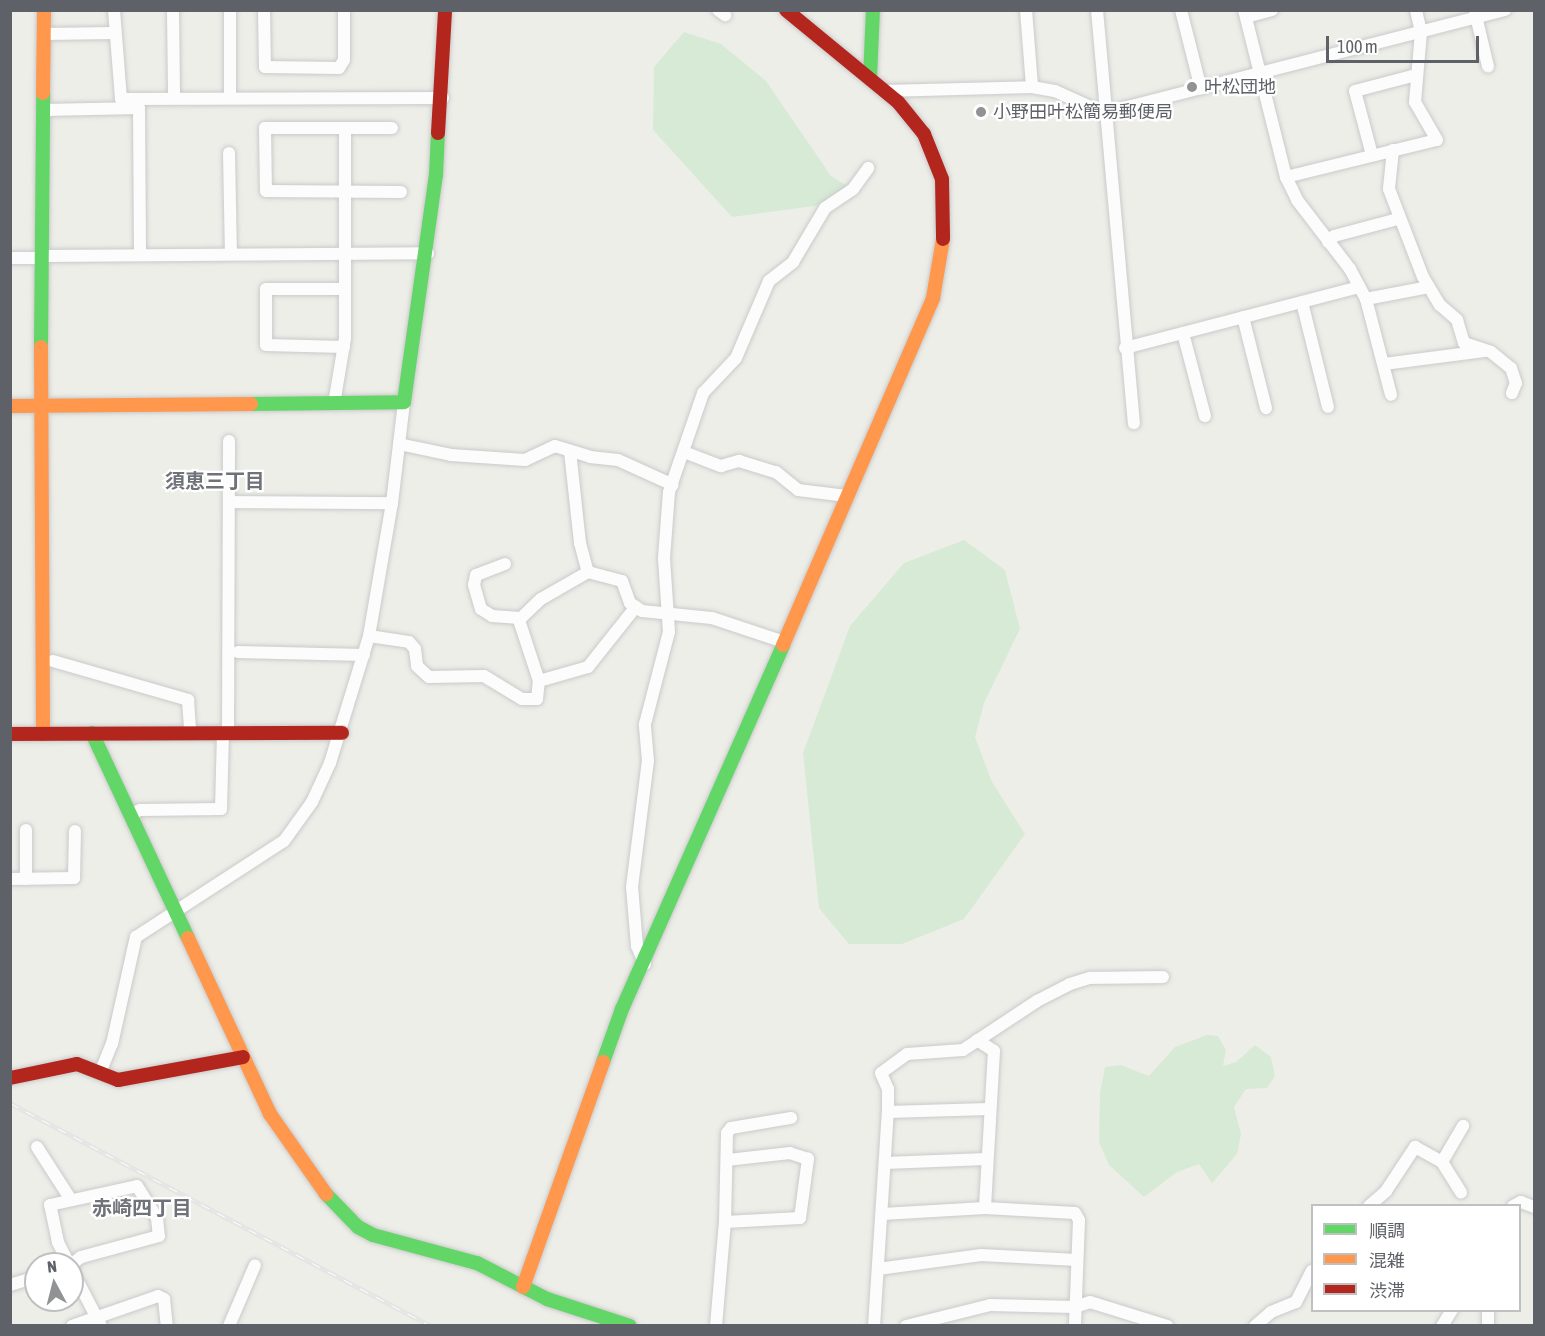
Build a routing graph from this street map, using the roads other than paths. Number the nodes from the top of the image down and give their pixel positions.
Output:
1 (44, 10) edge
2 (114, 10) edge
3 (173, 10) edge
4 (230, 10) edge
5 (264, 10) edge
6 (344, 10) edge
7 (445, 10) edge
8 (786, 10) edge
9 (873, 10) edge
10 (1026, 10) edge
11 (1097, 10) edge
12 (1181, 10) edge
13 (1272, 10) edge
14 (1416, 10) edge
15 (1505, 10) edge
16 (1245, 14) edge
17 (1475, 14) edge
18 (1421, 32) junction
19 (115, 33) junction
20 (44, 34) junction
21 (1488, 66) dead end
22 (1260, 73) junction
23 (1416, 75) junction
24 (870, 78) junction
25 (1032, 87) junction
26 (1201, 89) junction
27 (884, 91) junction
28 (230, 97) junction
29 (174, 98) junction
30 (443, 98) junction
31 (44, 110) junction
32 (1104, 113) junction
33 (392, 128) dead end
34 (345, 129) junction
35 (1394, 150) junction
36 (230, 153) dead end
37 (1372, 155) junction
38 (868, 168) dead end
39 (1287, 177) junction
40 (345, 192) junction
41 (401, 192) dead end
42 (1398, 219) junction
43 (1329, 242) junction
44 (428, 253) junction
45 (231, 254) junction
46 (345, 254) junction
47 (140, 255) junction
48 (44, 257) junction
49 (10, 258) edge
50 (1359, 287) junction
51 (1429, 287) junction
52 (345, 289) junction
53 (1366, 298) junction
54 (1302, 302) junction
55 (1243, 317) junction
56 (1183, 333) junction
57 (344, 347) junction
58 (1125, 348) junction
59 (1485, 351) junction
60 (1384, 364) junction
61 (1512, 393) dead end
62 (1391, 395) dead end
63 (404, 402) junction
64 (334, 404) junction
65 (10, 405) edge
66 (40, 405) junction
67 (1328, 407) dead end
68 (1266, 408) dead end
69 (1205, 416) dead end
70 (1134, 423) dead end
71 (229, 441) dead end
72 (399, 444) junction
73 (570, 451) junction
74 (684, 452) junction
75 (673, 484) junction
76 (847, 496) junction
77 (229, 502) junction
78 (392, 503) junction
79 (505, 564) dead end
80 (588, 572) junction
81 (634, 608) junction
82 (670, 614) junction
83 (520, 618) junction
84 (618, 631) junction
85 (369, 636) junction
86 (784, 642) junction
87 (238, 652) dead end
88 (364, 655) junction
89 (604, 660) dead end
90 (53, 661) dead end
91 (539, 681) junction
92 (190, 732) junction
93 (225, 732) junction
94 (92, 733) junction
95 (342, 733) junction
96 (10, 734) edge
97 (43, 734) junction
98 (130, 815) junction
99 (26, 830) dead end
100 (75, 831) dead end
101 (10, 879) edge
102 (26, 879) junction
103 (175, 910) junction
104 (645, 964) junction
105 (1163, 976) dead end
106 (977, 1040) junction
107 (243, 1057) junction
108 (100, 1073) junction
109 (10, 1078) edge
110 (988, 1109) junction
111 (888, 1112) junction
112 (792, 1118) dead end
113 (1463, 1126) dead end
114 (37, 1147) dead end
115 (986, 1159) junction
116 (728, 1160) junction
117 (1442, 1162) junction
118 (885, 1163) junction
119 (1461, 1192) dead end
120 (71, 1200) junction
121 (1371, 1204) edge
122 (1517, 1204) edge
123 (1534, 1207) edge
124 (985, 1208) junction
125 (882, 1214) junction
126 (726, 1222) junction
127 (63, 1252) edge
128 (84, 1256) edge
129 (1077, 1260) junction
130 (255, 1265) dead end
131 (878, 1269) junction
132 (1311, 1273) edge
133 (523, 1287) junction
134 (84, 1293) edge
135 (1075, 1307) junction
136 (1451, 1312) edge
137 (99, 1321) edge
138 (914, 1324) edge
139 (72, 1326) edge
140 (167, 1326) edge
141 (228, 1326) edge
142 (630, 1326) edge
143 (716, 1326) edge
144 (874, 1326) edge
145 (1075, 1326) edge
146 (1167, 1326) edge
147 (1255, 1326) edge
148 (1442, 1326) edge

1 - 20 street
2 - 19 street
3 - 29 street
4 - 28 street
5 - 6 street
7 - 30 street
8 - 24 street
9 - 24 street
10 - 25 street
11 - 32 street
12 - 26 street
13 - 16 street
14 - 18 street
15 - 17 street
16 - 22 street
17 - 18 street
17 - 21 street
18 - 22 street
18 - 23 street
19 - 20 street
19 - 29 street
20 - 31 street
22 - 26 street
22 - 39 street
23 - 35 street
23 - 37 street
24 - 27 street
25 - 27 street
25 - 32 street
26 - 32 street
27 - 76 street
28 - 29 street
28 - 30 street
30 - 44 street
31 - 47 street
31 - 48 street
32 - 58 street
33 - 34 street
34 - 40 street
34 - 40 street
35 - 37 street
35 - 42 street
36 - 45 street
37 - 39 street
38 - 74 street
39 - 43 street
40 - 41 street
40 - 46 street
42 - 43 street
42 - 51 street
43 - 50 street
44 - 46 street
44 - 63 street
45 - 46 street
45 - 47 street
46 - 52 street
47 - 48 street
48 - 49 street
48 - 66 street
50 - 53 street
50 - 54 street
51 - 53 street
51 - 59 street
52 - 57 street
52 - 57 street
53 - 60 street
54 - 55 street
54 - 67 street
55 - 56 street
55 - 68 street
56 - 58 street
56 - 69 street
57 - 64 street
58 - 70 street
59 - 60 street
59 - 61 street
60 - 62 street
63 - 64 street
63 - 72 street
64 - 66 street
65 - 66 street
66 - 97 street
71 - 77 street
72 - 73 street
72 - 78 street
73 - 75 street
73 - 80 street
74 - 75 street
74 - 76 street
75 - 82 street
76 - 86 street
77 - 78 street
77 - 93 street
78 - 85 street
79 - 83 street
80 - 81 street
80 - 83 street
81 - 82 street
81 - 84 street
82 - 86 street
82 - 104 street
83 - 91 street
84 - 89 street
84 - 91 street
85 - 88 street
85 - 91 street
86 - 104 street
87 - 88 street
88 - 95 street
90 - 92 street
92 - 93 street
92 - 94 street
93 - 95 street
93 - 98 street
94 - 97 street
94 - 98 street
95 - 103 street
96 - 97 street
98 - 103 street
99 - 102 street
100 - 102 street
101 - 102 street
103 - 107 street
103 - 108 street
104 - 133 street
105 - 106 street
106 - 110 street
106 - 111 street
107 - 108 street
107 - 133 street
108 - 109 street
110 - 111 street
110 - 115 street
111 - 118 street
112 - 116 street
113 - 117 street
114 - 120 street
115 - 118 street
115 - 124 street
116 - 126 street
116 - 126 street
117 - 119 street
117 - 121 street
118 - 125 street
120 - 127 street
120 - 128 street
122 - 123 street
124 - 125 street
124 - 129 street
125 - 131 street
126 - 143 street
129 - 131 street
129 - 135 street
130 - 141 street
131 - 144 street
132 - 147 street
133 - 142 street
134 - 137 street
135 - 138 street
135 - 145 street
135 - 146 street
136 - 148 street
137 - 139 street
137 - 140 street

